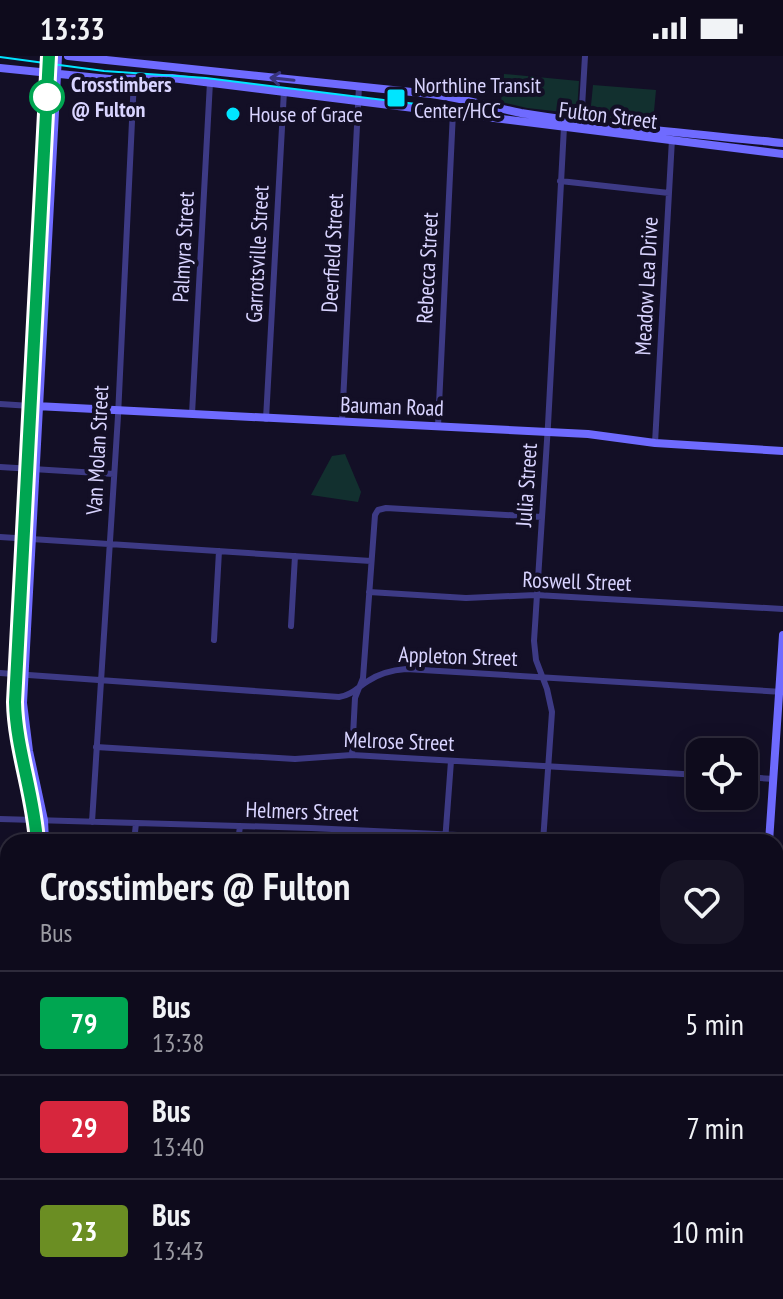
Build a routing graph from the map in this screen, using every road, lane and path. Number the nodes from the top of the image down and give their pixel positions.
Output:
1 (49, 56) edge
2 (58, 56) edge
3 (68, 56) edge
4 (585, 56) edge
5 (0, 68) edge
6 (52, 74) junction
7 (134, 79) junction
8 (210, 82) junction
9 (359, 86) junction
10 (284, 91) junction
11 (358, 100) junction
12 (488, 105) junction
13 (453, 112) junction
14 (486, 118) junction
15 (581, 125) junction
16 (564, 127) junction
17 (672, 136) junction
18 (783, 143) edge
19 (783, 154) edge
20 (560, 181) junction
21 (669, 193) junction
22 (0, 404) edge
23 (35, 406) junction
24 (118, 410) junction
25 (192, 414) junction
26 (266, 419) junction
27 (342, 422) junction
28 (438, 426) junction
29 (548, 432) junction
30 (655, 443) junction
31 (783, 451) edge
32 (0, 467) edge
33 (32, 469) junction
34 (114, 474) junction
35 (542, 517) junction
36 (0, 537) edge
37 (28, 540) junction
38 (110, 544) junction
39 (219, 551) junction
40 (295, 556) junction
41 (371, 561) junction
42 (369, 592) junction
43 (536, 595) junction
44 (783, 609) edge
45 (291, 626) dead end
46 (783, 635) edge
47 (214, 640) dead end
48 (536, 660) junction
49 (0, 673) edge
50 (20, 674) junction
51 (524, 676) junction
52 (543, 677) junction
53 (102, 679) junction
54 (365, 680) junction
55 (781, 692) edge
56 (352, 696) junction
57 (96, 747) junction
58 (352, 755) junction
59 (451, 761) junction
60 (547, 766) junction
61 (686, 774) edge
62 (758, 778) edge
63 (774, 779) junction
64 (0, 819) edge
65 (40, 819) junction
66 (92, 822) junction
67 (136, 823) junction
68 (240, 826) junction
69 (343, 830) junction
70 (38, 834) edge
71 (43, 834) edge
72 (135, 834) edge
73 (239, 834) edge
74 (342, 834) edge
75 (388, 834) edge
76 (445, 834) edge
77 (543, 834) edge
78 (770, 834) edge

1 - 6 main road
2 - 6 main road
9 -> 3 main road, Fulton Street
4 - 15 street
5 - 6 main road, Fulton Street
6 - 7 main road, Fulton Street
6 - 23 main road
7 - 8 main road, Fulton Street
7 - 24 street, Van Molan Street
8 - 10 main road, Fulton Street
8 - 25 street, Palmyra Street
9 - 11 street, Deerfield Street
9 - 12 main road, Fulton Street
10 - 11 main road, Fulton Street
10 - 26 street, Garrotsville Street
11 - 13 main road, Fulton Street
11 - 27 street, Deerfield Street
12 - 14 main road
12 - 15 main road, Fulton Street
13 - 14 main road, Fulton Street
13 - 28 street, Rebecca Street
14 - 16 main road, Fulton Street
15 - 16 main road, Fulton Street
15 - 17 main road, Fulton Street
16 - 20 street, Julia Street
17 - 18 main road, Fulton Street
17 - 19 main road, Fulton Street
17 - 21 street, Meadow Lea Drive
20 - 21 street
20 - 29 street, Julia Street
21 - 30 street, Meadow Lea Drive
22 - 23 street, Bauman Road
23 - 24 main road, Bauman Road
23 - 33 main road
24 - 25 main road, Bauman Road
24 - 34 street, Van Molan Street
25 - 26 main road, Bauman Road
26 - 27 main road, Bauman Road
27 - 28 main road, Bauman Road
28 - 29 main road, Bauman Road
29 - 30 main road, Bauman Road
29 - 35 street, Julia Street
30 - 31 main road, Bauman Road
32 - 33 street
33 - 34 street
33 - 37 main road
34 - 38 street, Van Molan Street
35 - 41 street
35 - 43 street, Julia Street
36 - 37 street
37 - 38 street
37 - 50 main road
38 - 39 street
38 - 53 street, Van Molan Street
39 - 40 street
39 - 47 street
40 - 41 street
40 - 45 street
41 - 42 street
42 - 43 street, Roswell Street
42 - 54 street
43 - 44 street, Roswell Street
43 - 48 street, Julia Street
46 - 55 main road
48 - 51 street
48 - 52 street, Julia Street
49 - 50 street
50 - 53 street
50 - 65 main road
51 - 52 street, Appleton Street
51 - 54 street, Appleton Street
52 - 55 street, Appleton Street
52 - 60 street, Julia Street
53 - 56 street
53 - 57 street, Van Molan Street
54 - 56 street, Appleton Street
55 - 63 main road
56 - 58 street
57 - 58 street, Melrose Street
57 - 66 street, Van Molan Street
58 - 59 street, Melrose Street
59 - 60 street, Melrose Street
59 - 76 street
60 - 61 street, Melrose Street
60 - 77 street, Julia Street
62 - 63 street
63 - 78 main road
64 - 65 street, Helmers Street
65 - 66 street, Helmers Street
65 - 70 main road
65 - 71 main road
66 - 67 street, Helmers Street
67 - 68 street, Helmers Street
67 - 72 street
68 - 69 street, Helmers Street
68 - 73 street
69 - 74 street
69 - 75 street, Helmers Street

